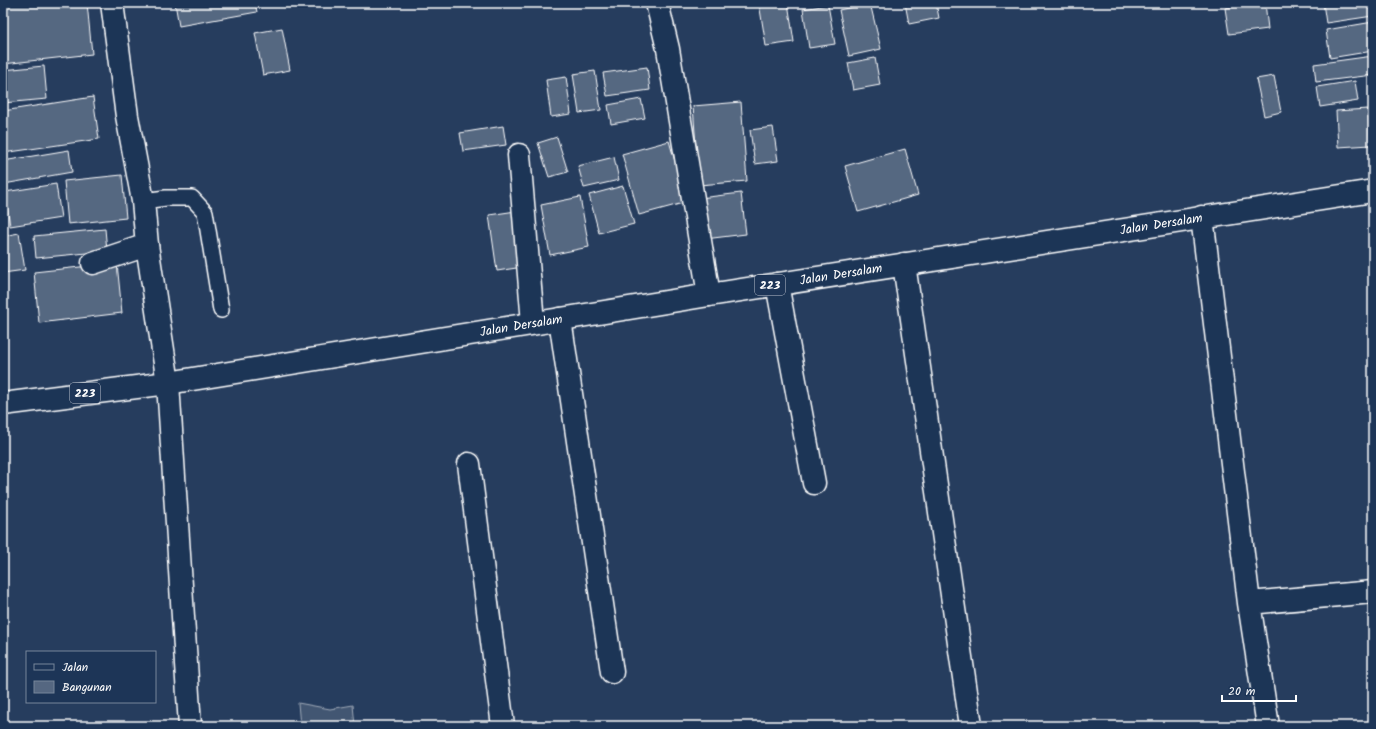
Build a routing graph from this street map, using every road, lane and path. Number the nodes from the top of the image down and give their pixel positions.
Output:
1 (112, 3) edge
2 (657, 3) edge
3 (519, 155) dead end
4 (1373, 191) edge
5 (143, 200) junction
6 (1202, 217) junction
7 (147, 245) junction
8 (93, 264) dead end
9 (904, 264) junction
10 (777, 284) junction
11 (709, 295) junction
12 (220, 310) dead end
13 (560, 319) junction
14 (532, 323) junction
15 (168, 383) junction
16 (3, 404) edge
17 (469, 464) dead end
18 (814, 483) dead end
19 (1373, 592) edge
20 (1249, 603) junction
21 (612, 672) dead end
22 (190, 726) edge
23 (503, 726) edge
24 (971, 726) edge
25 (1268, 726) edge

1 - 5 street
2 - 11 street
3 - 14 street
4 - 6 street, Jalan Dersalam / 223
5 - 7 street
5 - 12 lane
6 - 9 street, Jalan Dersalam / 223
6 - 20 street
7 - 8 street
7 - 15 street
9 - 10 street, Jalan Dersalam / 223
9 - 24 street
10 - 11 street, Jalan Dersalam / 223
10 - 18 street
11 - 13 street, Jalan Dersalam / 223
13 - 14 street, Jalan Dersalam / 223
13 - 21 street
14 - 15 street, Jalan Dersalam / 223
15 - 16 street, 223
15 - 22 street
17 - 23 street
19 - 20 street
20 - 25 street

